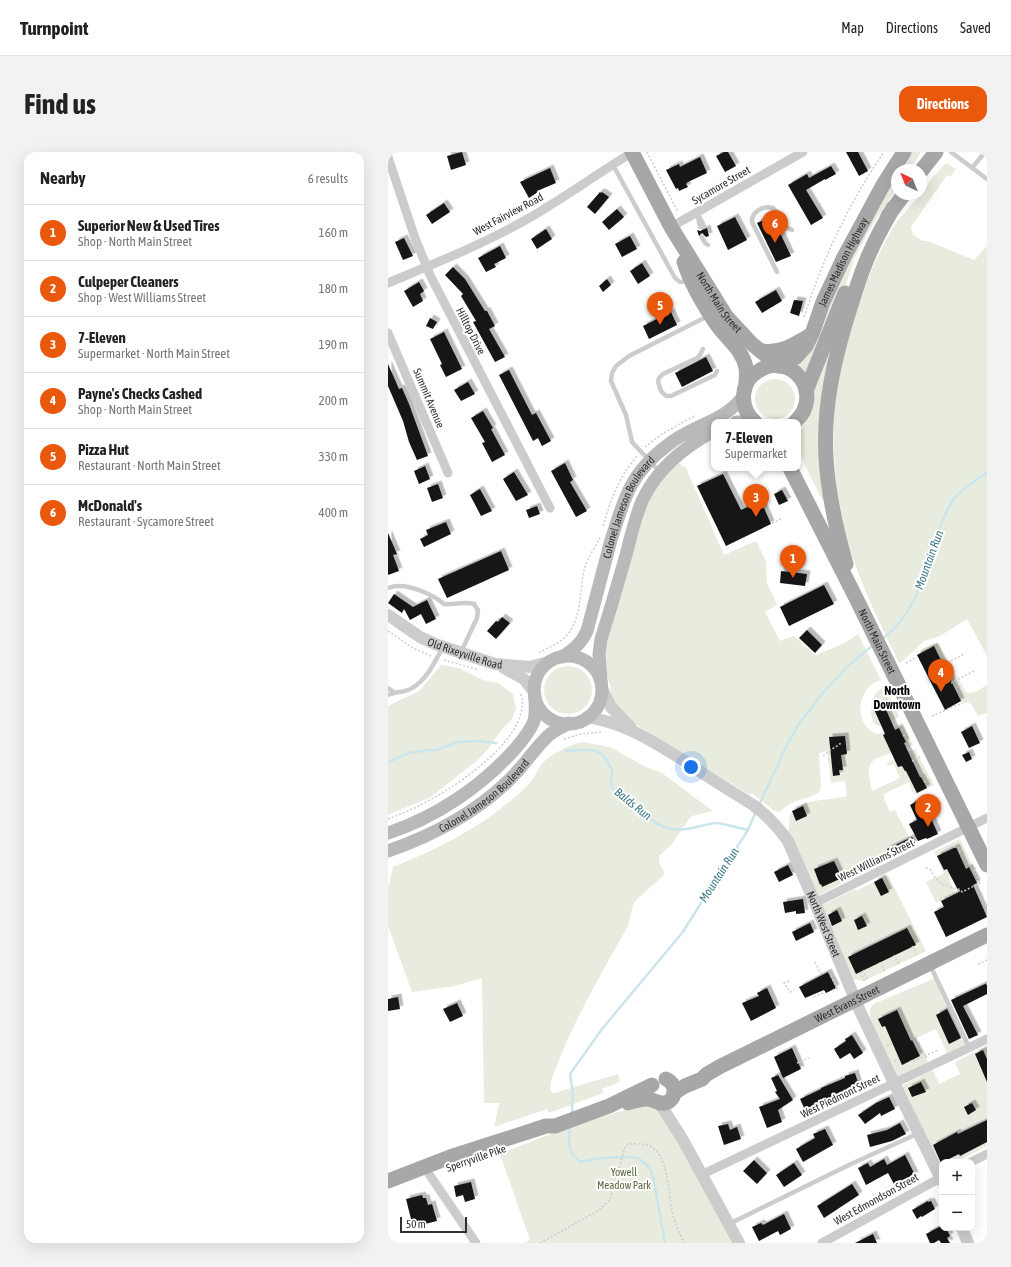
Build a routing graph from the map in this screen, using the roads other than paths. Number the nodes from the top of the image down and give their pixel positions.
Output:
1 (636, 152) edge
2 (803, 152) edge
3 (904, 152) edge
4 (936, 152) edge
5 (951, 152) edge
6 (985, 152) edge
7 (388, 157) edge
8 (927, 164) edge
9 (613, 165) junction
10 (972, 168) junction
11 (987, 179) edge
12 (899, 200) edge
13 (893, 208) junction
14 (698, 212) junction
15 (671, 227) junction
16 (702, 227) dead end
17 (792, 230) dead end
18 (426, 267) junction
19 (777, 272) dead end
20 (691, 280) junction
21 (388, 283) edge
22 (711, 315) junction
23 (807, 328) junction
24 (388, 333) edge
25 (703, 350) dead end
26 (761, 351) junction
27 (779, 366) junction
28 (717, 371) dead end
29 (745, 389) junction
30 (806, 391) junction
31 (714, 419) edge
32 (752, 419) edge
33 (797, 419) edge
34 (711, 420) edge
35 (711, 433) edge
36 (649, 461) junction
37 (792, 471) edge
38 (799, 471) edge
39 (448, 473) dead end
40 (660, 473) junction
41 (809, 505) junction
42 (550, 508) dead end
43 (388, 588) edge
44 (856, 598) junction
45 (388, 615) edge
46 (443, 647) junction
47 (460, 653) junction
48 (562, 657) junction
49 (549, 662) junction
50 (495, 664) junction
51 (601, 685) junction
52 (388, 688) edge
53 (394, 692) junction
54 (388, 695) edge
55 (535, 695) junction
56 (587, 717) junction
57 (569, 723) junction
58 (633, 730) junction
59 (987, 818) edge
60 (968, 827) junction
61 (388, 833) edge
62 (388, 852) edge
63 (981, 866) edge
64 (815, 903) junction
65 (983, 938) edge
66 (923, 960) junction
67 (855, 1000) junction
68 (987, 1039) edge
69 (969, 1047) junction
70 (707, 1074) junction
71 (666, 1079) junction
72 (652, 1084) junction
73 (894, 1084) junction
74 (664, 1099) junction
75 (609, 1106) junction
76 (555, 1126) junction
77 (918, 1133) junction
78 (987, 1154) edge
79 (975, 1160) edge
80 (429, 1174) junction
81 (703, 1174) junction
82 (939, 1175) edge
83 (939, 1180) edge
84 (390, 1181) edge
85 (729, 1224) junction
86 (963, 1231) edge
87 (476, 1243) edge
88 (739, 1243) edge
89 (822, 1243) edge
90 (968, 1243) edge

1 - 9 street, West Fairview Road
1 - 15 main road, North Main Street
2 - 14 street, Sycamore Street
3 - 23 main road, James Madison Highway
4 - 8 main road
5 - 10 lane
6 - 10 lane
7 - 18 street, Hilltop Drive
9 - 18 street, West Fairview Road
9 - 20 lane
10 - 11 lane
12 - 13 main road, James Madison Highway
13 - 30 main road, James Madison Highway
13 - 44 main road
14 - 15 street, Sycamore Street
14 - 16 lane
15 - 20 main road, North Main Street
15 - 26 main road, North Main Street
17 - 19 lane
18 - 21 street, West Fairview Road
18 - 42 street, Hilltop Drive
20 - 22 main road, North Main Street
22 - 29 main road, North Main Street
22 - 36 lane
23 - 26 main road
23 - 27 main road, James Madison Highway
24 - 39 street, Summit Avenue
25 - 28 lane
26 - 27 main road, North Main Street
27 - 29 main road
27 - 30 main road, North Main Street
29 - 31 main road, Colonel Jameson Boulevard
29 - 32 main road, North Main Street
30 - 33 main road
34 - 36 main road, Colonel Jameson Boulevard
35 - 40 main road, Colonel Jameson Boulevard
36 - 40 lane
36 - 48 main road, Colonel Jameson Boulevard
37 - 41 main road, North Main Street
38 - 41 main road, North Main Street
40 - 51 main road, Colonel Jameson Boulevard
41 - 44 main road, North Main Street
43 - 47 lane
44 - 60 main road, North Main Street
45 - 46 street, Old Rixeyville Road
46 - 47 street, Old Rixeyville Road
46 - 53 lane
47 - 50 street, Old Rixeyville Road
48 - 49 main road
48 - 51 main road
49 - 50 street, Old Rixeyville Road
49 - 55 main road
50 - 55 street
51 - 56 main road
51 - 58 street, North West Street
52 - 53 lane
53 - 54 lane
55 - 57 main road
55 - 61 main road, Colonel Jameson Boulevard
56 - 57 main road
56 - 58 street, North West Street
57 - 62 main road, Colonel Jameson Boulevard
58 - 64 street, North West Street
59 - 60 street, West Williams Street
60 - 63 main road, North Main Street
60 - 64 street, West Williams Street
64 - 67 street, North West Street
65 - 66 main road, West Evans Street
66 - 67 main road, West Evans Street
66 - 69 lane
67 - 70 main road, West Evans Street
67 - 73 street, North West Street
68 - 69 street, West Piedmont Street
69 - 73 street, West Piedmont Street
70 - 71 main road, West Evans Street
70 - 74 main road, West Evans Street
71 - 72 main road, West Evans Street
71 - 74 main road
72 - 74 main road
72 - 75 main road, Sperryville Pike
73 - 77 street, North West Street
73 - 81 street, West Piedmont Street
74 - 75 main road, Sperryville Pike
74 - 81 street
75 - 76 main road, Sperryville Pike
76 - 80 main road, Sperryville Pike
76 - 84 main road, Sperryville Pike
77 - 82 street, North West Street
77 - 85 lane
78 - 79 street
80 - 84 main road, Sperryville Pike
80 - 87 street
81 - 85 street
83 - 89 street, West Edmondson Street
85 - 88 street
86 - 90 street

